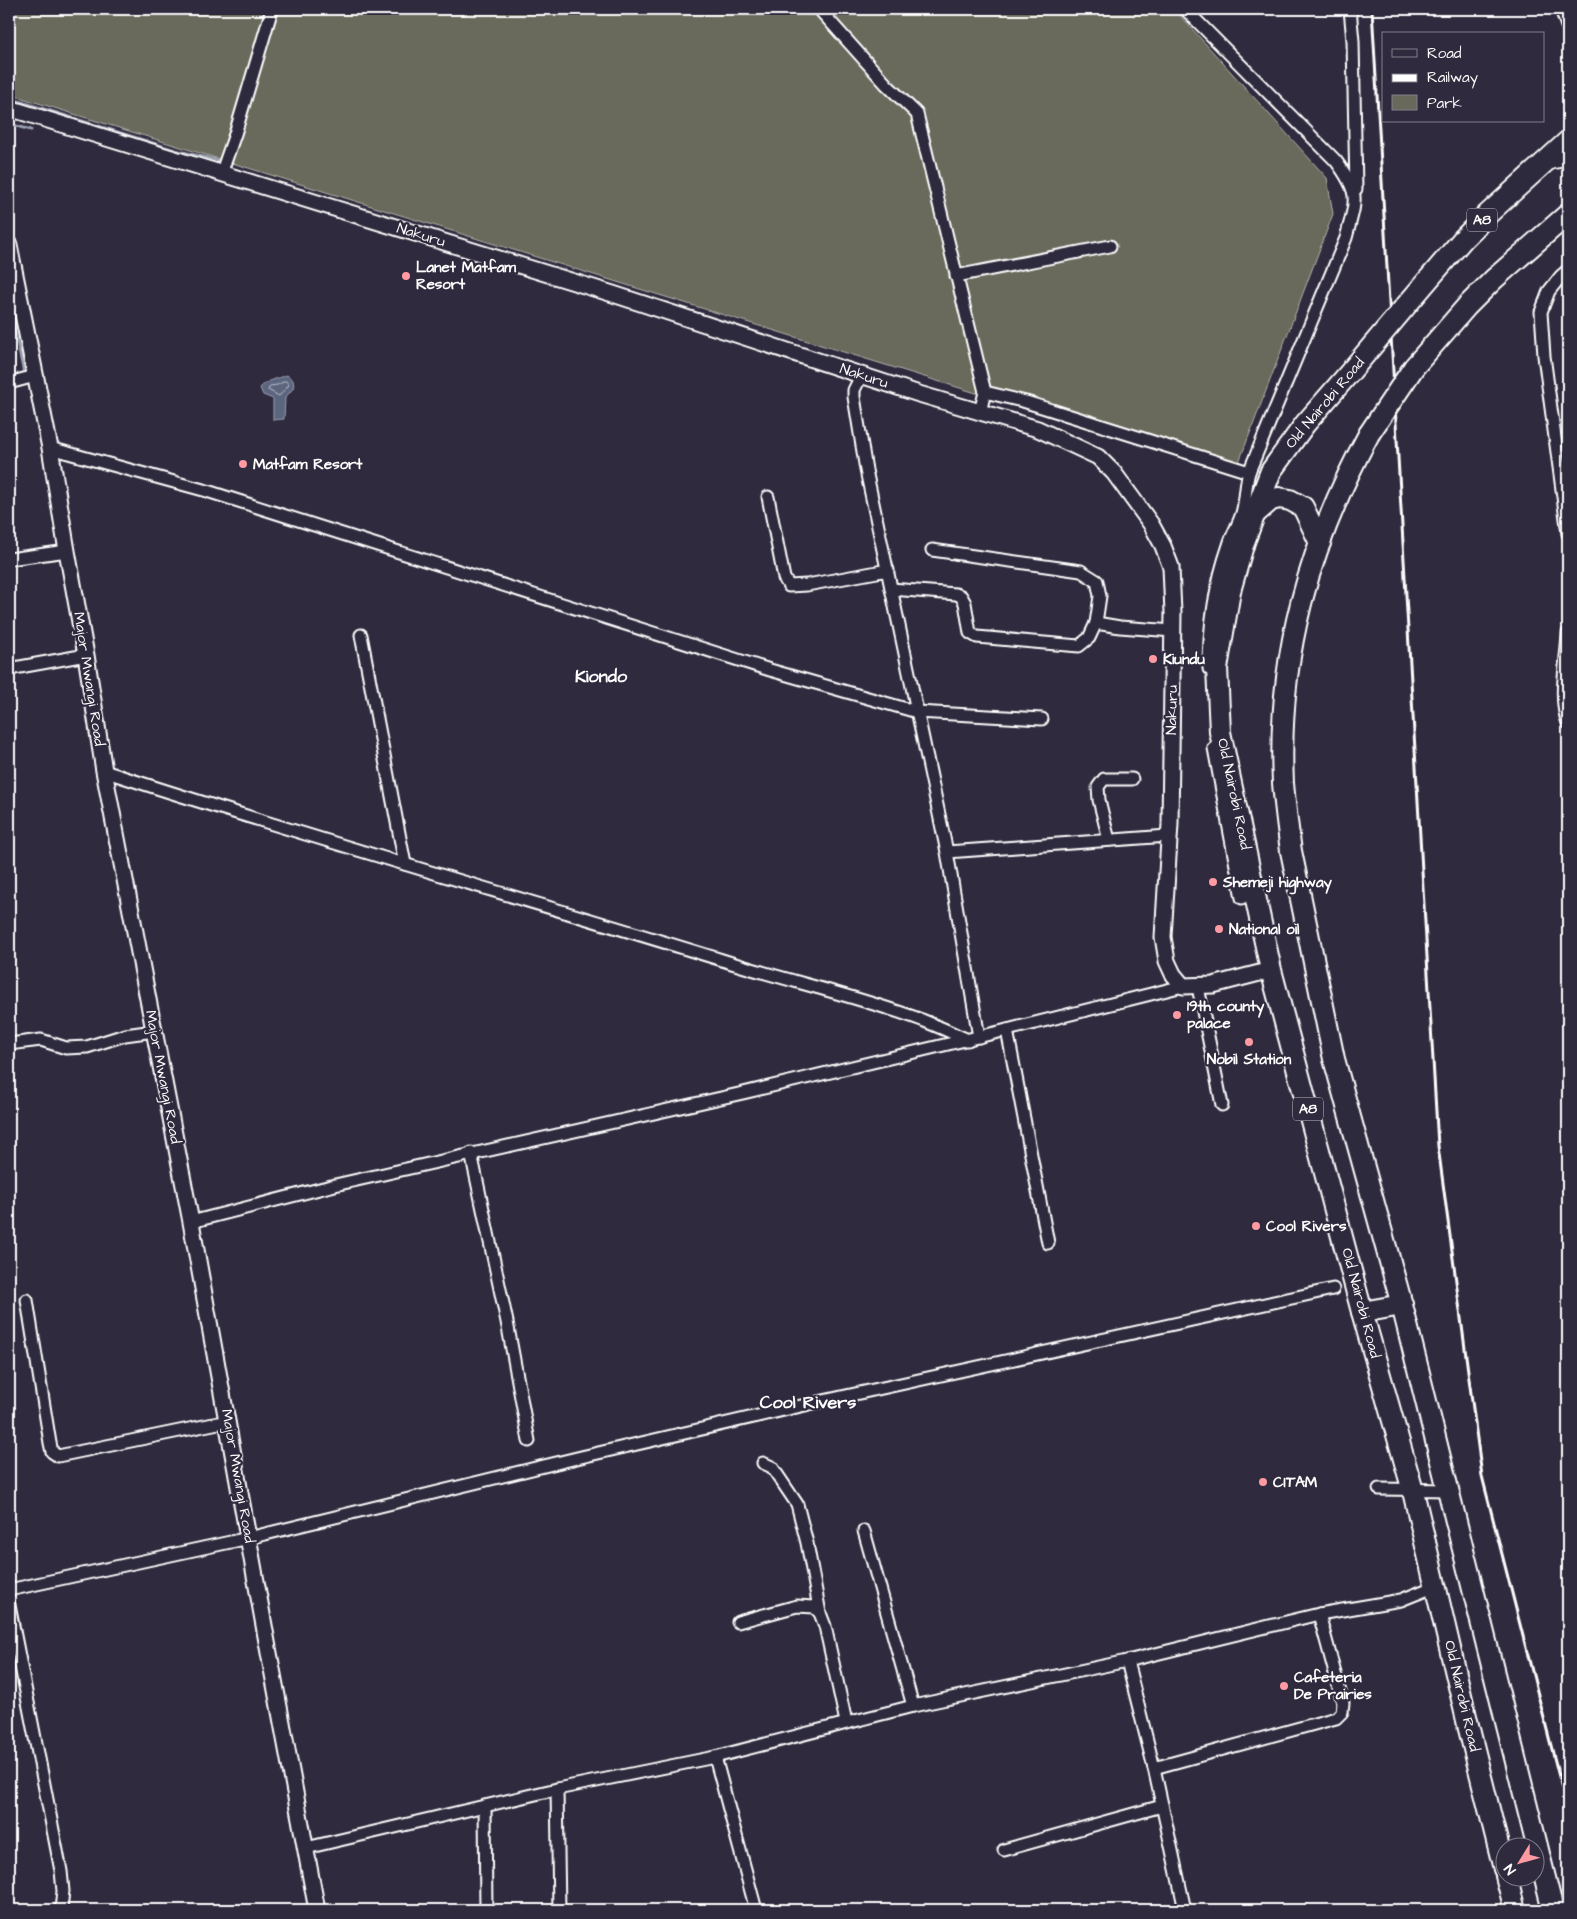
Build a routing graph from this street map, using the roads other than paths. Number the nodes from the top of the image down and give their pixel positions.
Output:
1 (272, 9) edge
2 (818, 9) edge
3 (1185, 9) edge
4 (1350, 9) edge
5 (1561, 9) edge
6 (1568, 29) edge
7 (9, 108) edge
8 (1568, 146) edge
9 (221, 174) junction
10 (1356, 197) junction
11 (1568, 214) edge
12 (9, 245) edge
13 (1110, 246) dead end
14 (1568, 270) edge
15 (956, 276) junction
16 (36, 376) junction
17 (861, 376) junction
18 (9, 383) edge
19 (985, 392) junction
20 (980, 412) junction
21 (50, 448) junction
22 (1249, 472) junction
23 (768, 497) dead end
24 (1256, 513) junction
25 (1568, 534) edge
26 (1320, 543) junction
27 (932, 550) dead end
28 (67, 551) junction
29 (9, 559) edge
30 (888, 570) junction
31 (891, 589) junction
32 (1096, 622) junction
33 (1173, 631) junction
34 (1568, 633) edge
35 (361, 635) dead end
36 (86, 655) junction
37 (9, 669) edge
38 (918, 712) junction
39 (1042, 719) dead end
40 (1568, 723) edge
41 (104, 771) junction
42 (1132, 779) dead end
43 (1168, 836) junction
44 (1109, 840) junction
45 (947, 852) junction
46 (405, 864) junction
47 (1242, 898) dead end
48 (1270, 970) junction
49 (1190, 986) junction
50 (1007, 1030) junction
51 (154, 1031) junction
52 (974, 1038) junction
53 (9, 1044) edge
54 (1222, 1105) dead end
55 (471, 1153) junction
56 (191, 1222) junction
57 (1048, 1243) dead end
58 (1333, 1289) dead end
59 (26, 1300) dead end
60 (1402, 1305) junction
61 (1362, 1312) junction
62 (228, 1422) junction
63 (528, 1441) dead end
64 (763, 1463) dead end
65 (1379, 1489) dead end
66 (1449, 1490) junction
67 (1413, 1491) junction
68 (864, 1531) dead end
69 (249, 1538) junction
70 (1436, 1586) junction
71 (9, 1590) edge
72 (9, 1605) edge
73 (820, 1613) junction
74 (1319, 1614) junction
75 (738, 1622) dead end
76 (1127, 1660) junction
77 (913, 1706) junction
78 (846, 1722) junction
79 (715, 1757) junction
80 (1154, 1768) junction
81 (557, 1789) junction
82 (485, 1806) junction
83 (1162, 1806) junction
84 (1496, 1836) edge
85 (306, 1848) junction
86 (1004, 1850) dead end
87 (1509, 1886) edge
88 (61, 1910) edge
89 (318, 1910) edge
90 (486, 1910) edge
91 (559, 1910) edge
92 (756, 1910) edge
93 (1185, 1910) edge
94 (1515, 1910) edge
95 (1553, 1910) edge

1 - 9 street
2 - 15 street
3 - 10 street
4 - 10 street
5 - 6 street
7 - 9 main road, Nakuru
8 - 24 highway, Old Nairobi Road / A8, bridge
9 - 17 main road, Nakuru
10 - 22 street
11 - 26 highway, A8, bridge
12 - 16 main road, Major Mwangi Road
13 - 15 street
14 - 25 street
15 - 19 street
16 - 18 street
16 - 21 main road, Major Mwangi Road
17 - 20 main road, Nakuru
17 - 30 street
19 - 20 street
19 - 22 street
20 - 33 main road, Nakuru
21 - 28 main road, Major Mwangi Road
21 - 38 street
22 - 47 street
23 - 30 street
24 - 26 highway
24 - 48 highway, Old Nairobi Road / A8
26 - 60 highway, A8
27 - 32 street
28 - 29 street
28 - 36 main road, Major Mwangi Road
30 - 31 street
31 - 32 street
31 - 38 street
32 - 33 street
33 - 43 main road, Nakuru
34 - 40 street
35 - 46 street
36 - 37 street
36 - 41 main road, Major Mwangi Road
38 - 39 street
38 - 45 street
41 - 46 street
41 - 51 main road, Major Mwangi Road
42 - 44 street
43 - 44 street
43 - 49 main road, Nakuru
44 - 45 street
45 - 52 street
46 - 52 street
48 - 49 main road
48 - 61 highway, Old Nairobi Road / A8
49 - 50 street
49 - 54 street
50 - 52 street
50 - 57 street
51 - 53 street
51 - 56 main road, Major Mwangi Road
52 - 55 street
55 - 56 street
55 - 63 street
56 - 62 main road, Major Mwangi Road
58 - 69 street
59 - 62 street
60 - 61 highway
60 - 66 highway, A8
61 - 67 highway, Old Nairobi Road / A8
62 - 69 main road, Major Mwangi Road
64 - 73 street
65 - 67 street
66 - 67 street
66 - 95 highway, A8
67 - 70 highway, Old Nairobi Road / A8
68 - 77 street
69 - 71 street
69 - 85 main road, Major Mwangi Road
70 - 74 street
70 - 84 highway, Old Nairobi Road / A8
72 - 88 street
73 - 75 street
73 - 78 street
74 - 76 street
74 - 80 street
76 - 77 street
76 - 80 street
77 - 78 street
78 - 79 street
79 - 81 street
79 - 92 street
80 - 83 street
81 - 82 street
81 - 91 street
82 - 85 street
82 - 90 street
83 - 86 street
83 - 93 street
85 - 89 main road, Major Mwangi Road
87 - 94 highway

